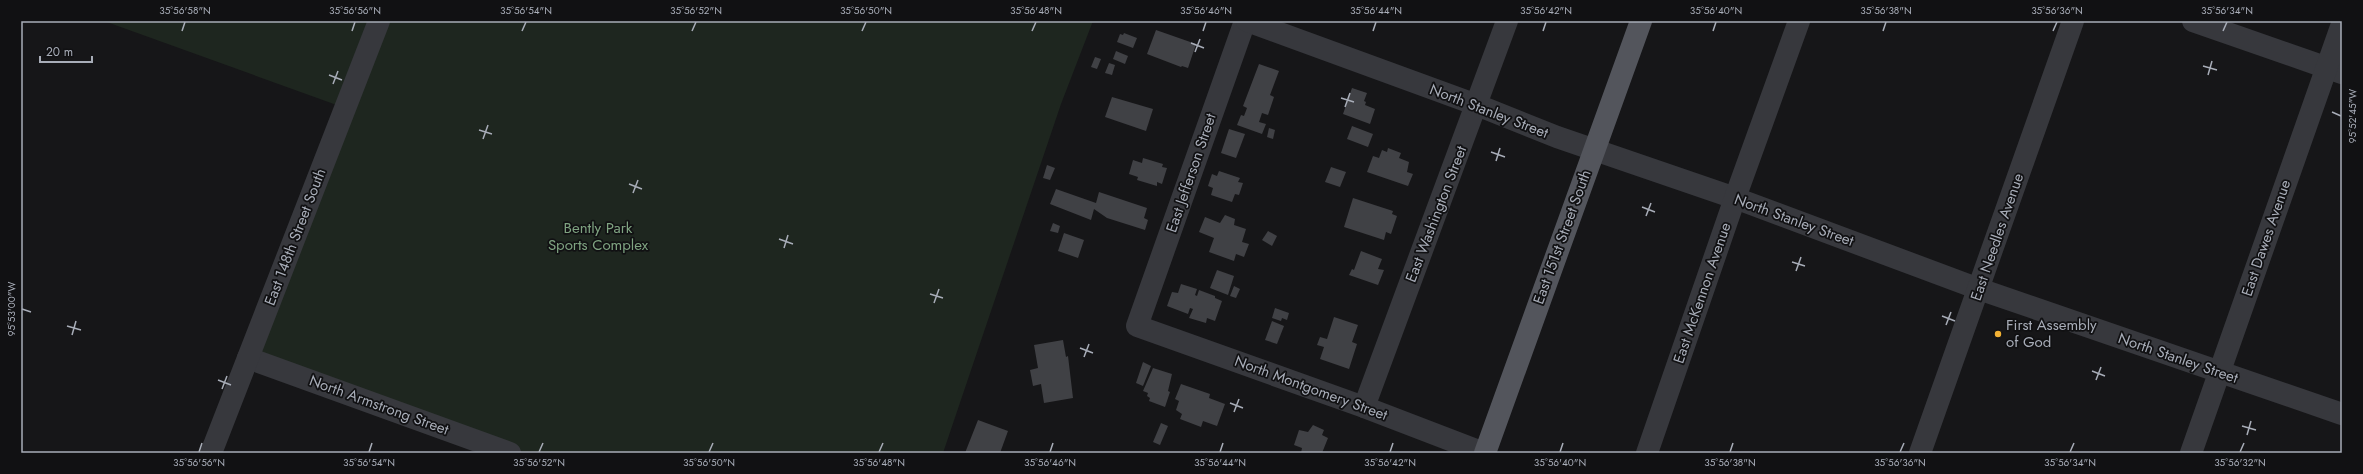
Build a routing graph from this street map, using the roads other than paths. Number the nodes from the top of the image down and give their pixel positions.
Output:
1 (379, 21) edge
2 (1246, 21) edge
3 (1506, 21) edge
4 (1641, 21) edge
5 (1799, 21) edge
6 (2073, 21) edge
7 (2193, 21) edge
8 (2342, 24) edge
9 (2334, 70) edge
10 (1477, 105) junction
11 (1593, 149) junction
12 (1735, 198) junction
13 (1979, 289) junction
14 (1137, 326) joint
15 (248, 358) junction
16 (2219, 372) junction
17 (1364, 407) junction
18 (2342, 414) edge
19 (211, 453) edge
20 (510, 453) edge
21 (1484, 453) edge
22 (1647, 453) edge
23 (1920, 453) edge
24 (2191, 453) edge

1 - 15 street, East 148th Street South
2 - 10 street, North Stanley Street
2 - 14 street, East Jefferson Street
3 - 10 street, East Washington Street
4 - 11 main road, East 151st Street South
5 - 12 street, East McKennon Avenue
6 - 13 street, East Needles Avenue
7 - 9 street
8 - 9 street, East Dawes Avenue
9 - 16 street, East Dawes Avenue
10 - 11 street, North Stanley Street
10 - 17 street, East Washington Street
11 - 12 street, North Stanley Street
11 - 21 main road, East 151st Street South
12 - 13 street, North Stanley Street
12 - 22 street, East McKennon Avenue
13 - 16 street, North Stanley Street
13 - 23 street, East Needles Avenue
14 - 17 street, North Montgomery Street
15 - 19 street, East 148th Street South
15 - 20 street, North Armstrong Street
16 - 18 street, North Stanley Street
16 - 24 street, East Dawes Avenue
17 - 21 street, North Montgomery Street

